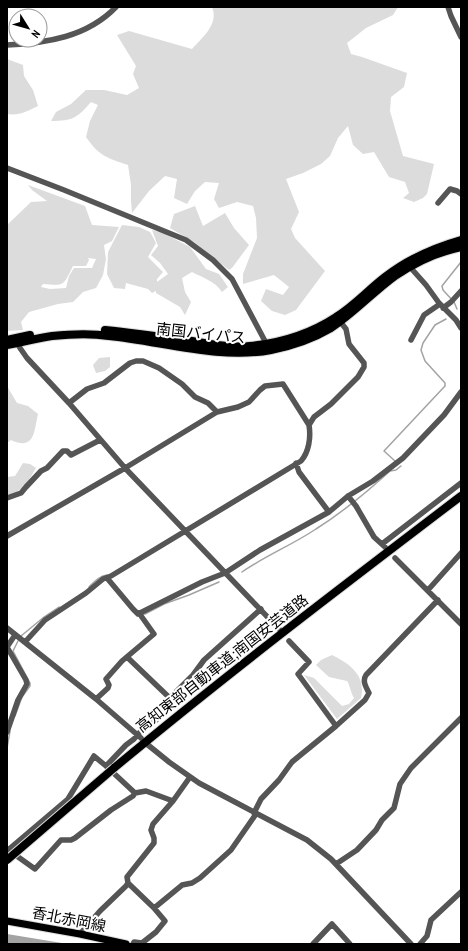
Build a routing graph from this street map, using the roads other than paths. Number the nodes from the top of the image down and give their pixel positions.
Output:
1 (116, 7) edge
2 (448, 7) edge
3 (461, 37) edge
4 (7, 45) edge
5 (7, 168) edge
6 (461, 194) edge
7 (438, 203) dead end
8 (461, 240) edge
9 (461, 247) edge
10 (410, 267) junction
11 (461, 291) edge
12 (442, 306) junction
13 (338, 319) junction
14 (461, 328) edge
15 (7, 340) edge
16 (411, 340) dead end
17 (16, 341) junction
18 (266, 343) junction
19 (7, 345) edge
20 (461, 392) edge
21 (69, 403) junction
22 (218, 412) junction
23 (309, 425) junction
24 (100, 440) junction
25 (296, 463) junction
26 (125, 468) junction
27 (461, 483) edge
28 (348, 496) junction
29 (461, 496) edge
30 (7, 498) edge
31 (330, 512) junction
32 (185, 530) junction
33 (7, 536) edge
34 (461, 552) edge
35 (395, 558) dead end
36 (225, 573) junction
37 (109, 577) junction
38 (428, 590) junction
39 (438, 600) junction
40 (261, 610) junction
41 (139, 613) junction
42 (461, 624) edge
43 (7, 628) edge
44 (279, 629) dead end
45 (16, 635) junction
46 (289, 641) dead end
47 (25, 642) junction
48 (7, 647) edge
49 (127, 656) junction
50 (170, 698) junction
51 (96, 699) junction
52 (461, 718) edge
53 (336, 726) junction
54 (7, 732) edge
55 (139, 736) junction
56 (148, 745) dead end
57 (110, 767) junction
58 (190, 777) junction
59 (135, 793) junction
60 (173, 801) junction
61 (255, 813) junction
62 (8, 849) edge
63 (7, 860) edge
64 (336, 864) junction
65 (128, 883) junction
66 (461, 892) edge
67 (154, 908) junction
68 (7, 921) edge
69 (80, 934) junction
70 (116, 943) edge
71 (126, 944) edge
72 (133, 944) edge
73 (313, 944) edge
74 (350, 944) edge
75 (411, 944) edge
76 (420, 944) edge

1 - 4 street
2 - 3 street
5 - 18 street
6 - 7 street
8 - 13 highway, 南国バイパス
9 - 10 highway, 南国バイパス
10 - 12 street
10 - 13 highway, 南国バイパス
11 - 12 street
12 - 14 street
12 - 16 street
13 - 17 highway, 南国バイパス
13 - 18 highway, 南国バイパス
13 - 23 street
15 - 17 highway, 南国バイパス
17 - 18 highway, 南国バイパス
17 - 19 highway, 南国バイパス
17 - 21 street
20 - 28 street
21 - 22 street
21 - 24 street
22 - 23 street
22 - 26 street
23 - 25 street
24 - 26 street
24 - 30 street
25 - 31 street
25 - 32 street
26 - 32 street
26 - 33 street
27 - 28 street
28 - 31 street
29 - 57 highway, 高知東部自動車道;南国安芸道路
31 - 36 street
32 - 36 street
32 - 37 street
34 - 38 street
35 - 38 street
36 - 40 street
36 - 41 street
37 - 41 street
37 - 47 street
38 - 39 street
39 - 42 street
39 - 53 street
40 - 44 street
40 - 50 street
41 - 49 street
43 - 45 street
45 - 47 street
45 - 48 street
46 - 53 street
47 - 51 street
48 - 54 street
49 - 50 street
49 - 51 street
50 - 55 street
51 - 55 street
52 - 64 street
53 - 61 street
55 - 57 street
56 - 58 street
57 - 59 street
57 - 62 street
57 - 63 highway, 高知東部自動車道;南国安芸道路, bridge
58 - 60 street
58 - 61 street
59 - 60 street
59 - 62 street
60 - 65 street
61 - 64 street
61 - 67 street
64 - 75 street
65 - 67 street
65 - 69 street
66 - 76 street
67 - 72 street
68 - 69 main road, 香北赤岡線
69 - 70 main road, 香北赤岡線
70 - 71 main road, 香北赤岡線
73 - 74 street

